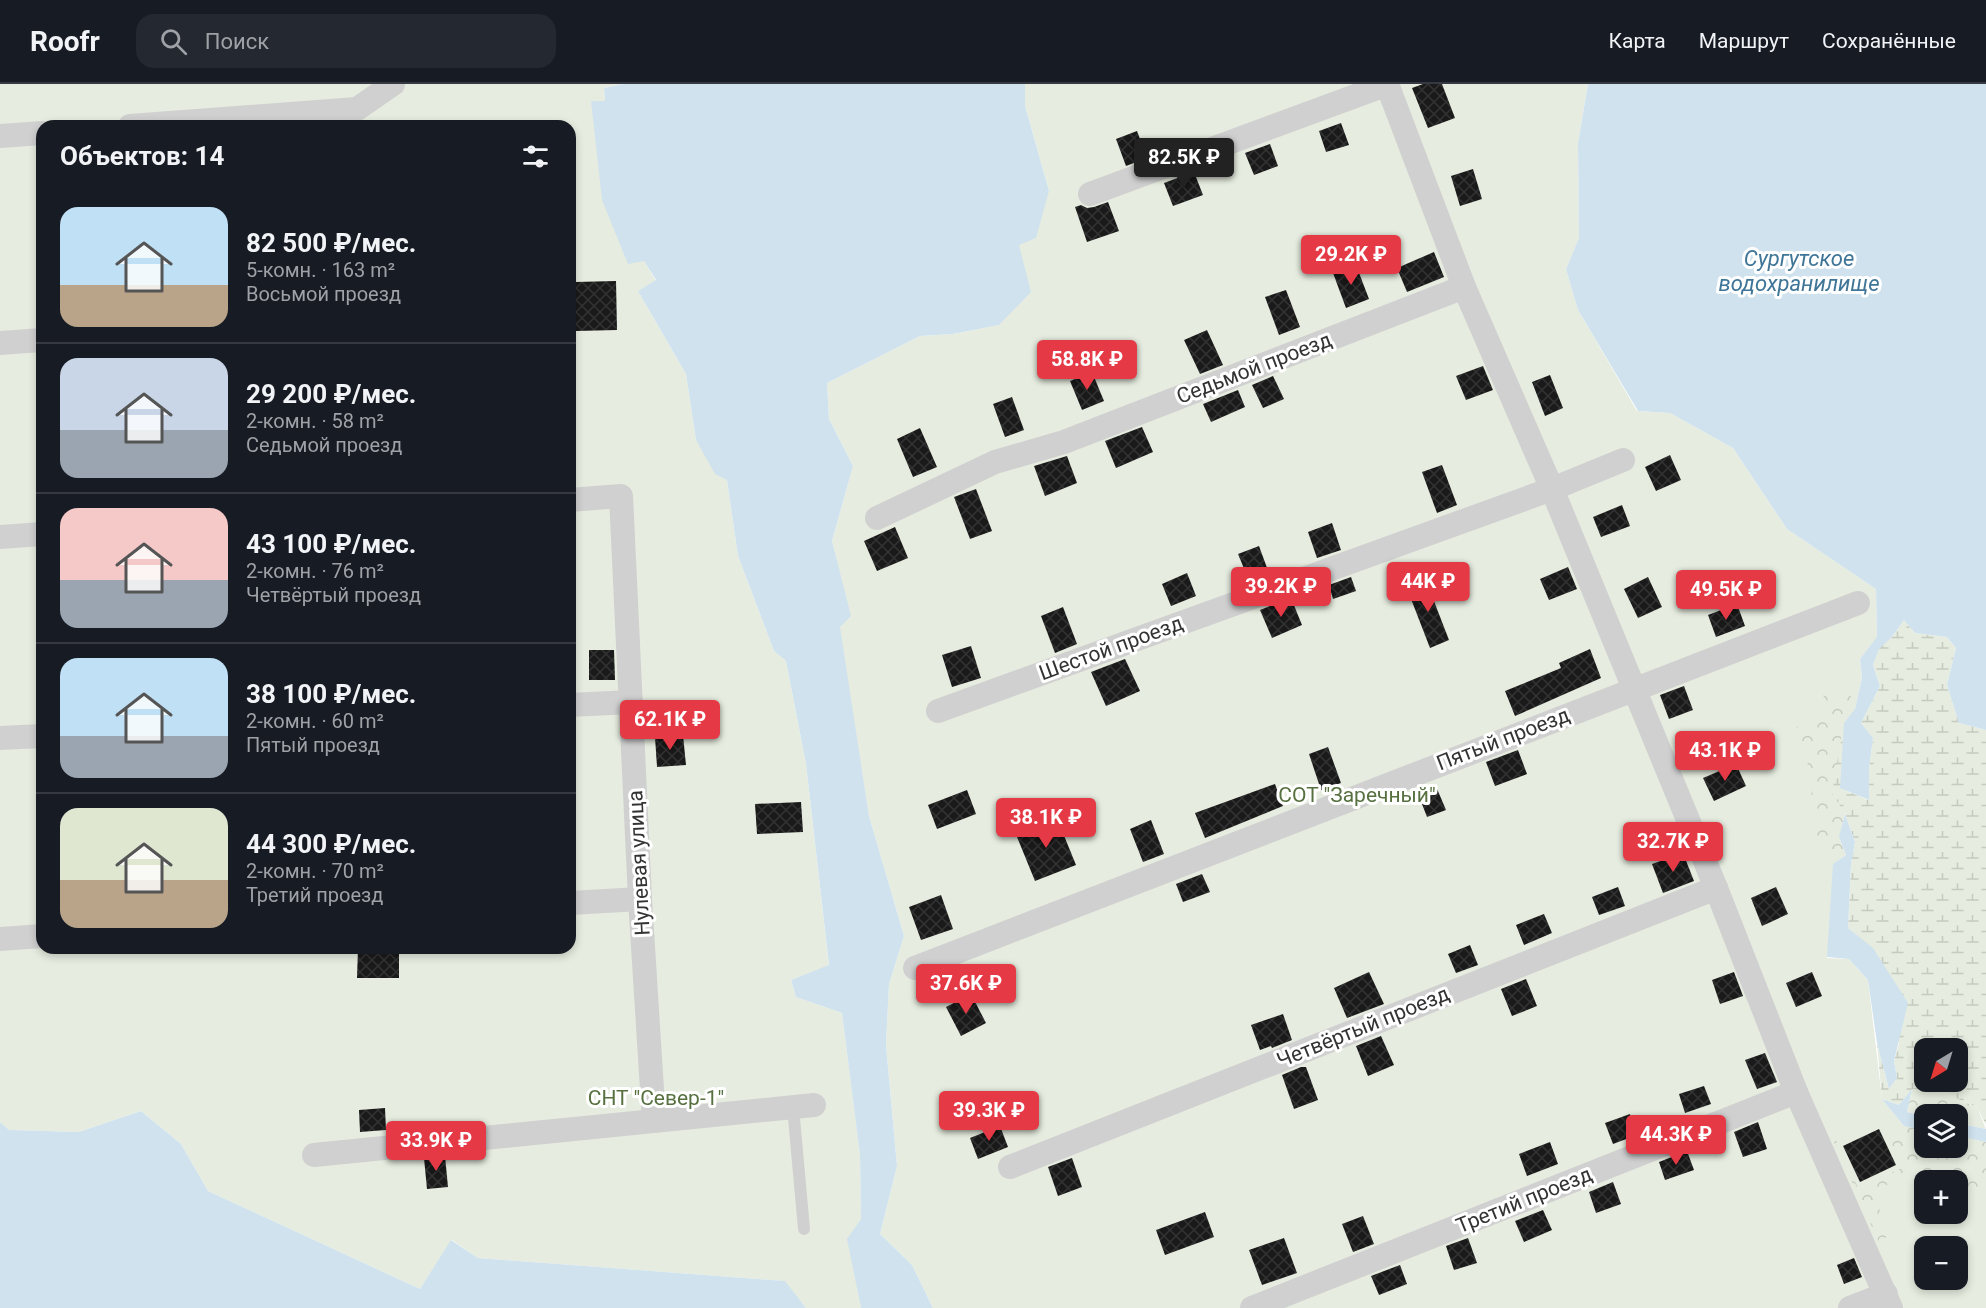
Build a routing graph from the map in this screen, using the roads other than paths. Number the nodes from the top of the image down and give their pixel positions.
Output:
1 (393, 84) edge
2 (1388, 84) edge
3 (210, 120) edge
4 (36, 133) edge
5 (0, 136) edge
6 (1090, 194) dead end
7 (1464, 287) junction
8 (36, 340) edge
9 (0, 343) edge
10 (1623, 460) dead end
11 (1552, 489) junction
12 (576, 500) edge
13 (877, 518) dead end
14 (36, 534) edge
15 (0, 537) edge
16 (1858, 603) dead end
17 (1634, 688) junction
18 (631, 702) junction
19 (576, 705) edge
20 (938, 711) dead end
21 (36, 735) edge
22 (0, 738) edge
23 (1716, 888) junction
24 (640, 899) junction
25 (576, 903) edge
26 (36, 936) edge
27 (0, 939) edge
28 (915, 968) dead end
29 (1796, 1092) junction
30 (803, 1106) joint
31 (654, 1121) junction
32 (314, 1155) dead end
33 (1010, 1167) dead end
34 (804, 1229) dead end
35 (1888, 1301) edge
36 (1252, 1308) edge
37 (1850, 1308) edge

1 - 3 street
2 - 6 street
2 - 7 street
4 - 5 street
7 - 11 street
7 - 13 street, Седьмой проезд
8 - 9 street
10 - 11 street, Шестой проезд
11 - 17 street
11 - 20 street, Шестой проезд
12 - 18 street, Нулевая улица
14 - 15 street
16 - 17 street, Пятый проезд
17 - 23 street
17 - 28 street, Пятый проезд
18 - 19 street
18 - 24 street, Нулевая улица
21 - 22 street
23 - 29 street
23 - 33 street, Четвёртый проезд
24 - 25 street
24 - 31 street, Нулевая улица
26 - 27 street
29 - 35 street
29 - 36 street, Третий проезд
30 - 31 street
30 - 34 lane
31 - 32 street
35 - 37 street

